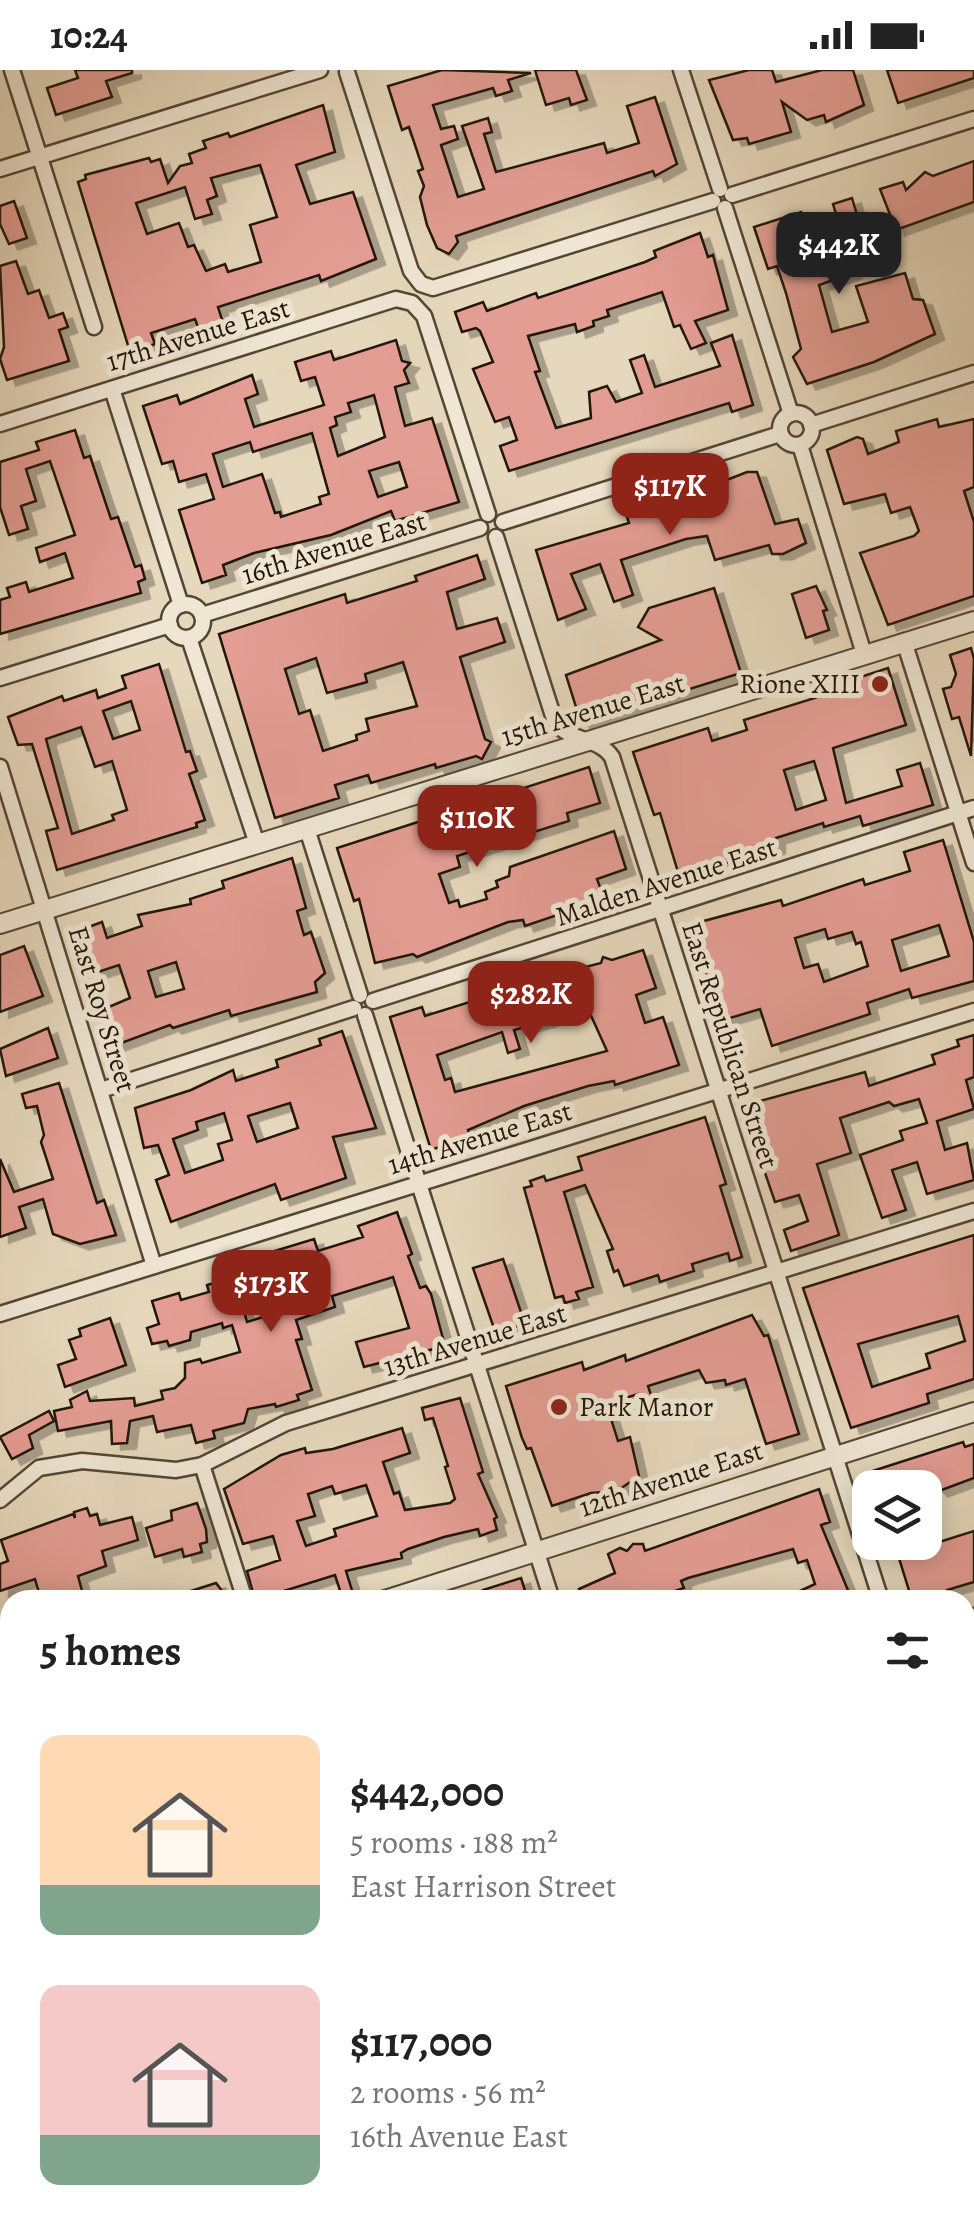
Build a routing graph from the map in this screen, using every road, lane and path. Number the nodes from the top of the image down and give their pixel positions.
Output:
1 (12, 70) edge
2 (320, 70) edge
3 (681, 70) edge
4 (345, 71) edge
5 (974, 119) edge
6 (39, 157) junction
7 (0, 169) edge
8 (722, 198) junction
9 (94, 326) dead end
10 (974, 373) edge
11 (112, 389) junction
12 (791, 414) junction
13 (0, 424) edge
14 (811, 425) junction
15 (780, 434) junction
16 (800, 445) junction
17 (484, 521) junction
18 (503, 522) junction
19 (496, 537) junction
20 (180, 604) junction
21 (202, 615) junction
22 (974, 620) edge
23 (170, 626) junction
24 (189, 638) junction
25 (904, 642) junction
26 (864, 654) junction
27 (0, 678) edge
28 (584, 742) junction
29 (0, 767) edge
30 (974, 808) edge
31 (958, 813) junction
32 (307, 829) junction
33 (257, 844) junction
34 (974, 863) edge
35 (45, 910) junction
36 (660, 911) junction
37 (0, 924) edge
38 (363, 1004) junction
39 (974, 1011) edge
40 (101, 1090) junction
41 (720, 1091) junction
42 (419, 1183) junction
43 (974, 1212) edge
44 (154, 1266) junction
45 (778, 1273) junction
46 (0, 1314) edge
47 (477, 1366) junction
48 (974, 1412) edge
49 (834, 1455) junction
50 (202, 1464) junction
51 (0, 1500) edge
52 (536, 1551) junction
53 (242, 1590) edge
54 (416, 1590) edge
55 (549, 1590) edge
56 (878, 1590) edge

1 - 6 street
2 - 6 street
3 - 8 street
4 - 8 street
5 - 8 street
6 - 7 street
6 - 9 street
8 - 12 street
10 - 14 street
11 - 13 street, 17th Avenue East
11 - 17 street, 17th Avenue East
11 - 20 street
12 - 14 street
12 - 15 street
14 - 16 street
15 - 16 street
15 - 18 street
16 - 26 street
17 - 18 street
17 - 19 street
17 - 21 street, 16th Avenue East
18 - 19 street
19 - 28 street, East Republican Street
20 - 21 street
20 - 23 street
21 - 24 street
22 - 25 street, 15th Avenue East
23 - 24 street
23 - 27 street
24 - 33 street
25 - 26 street, 15th Avenue East
25 - 31 street
26 - 28 street, 15th Avenue East
28 - 32 street, 15th Avenue East
28 - 36 street, East Republican Street
29 - 35 street, East Roy Street
30 - 31 street, Malden Avenue East
31 - 34 street
31 - 36 street, Malden Avenue East
32 - 33 street, 15th Avenue East
32 - 38 street
33 - 35 street, 15th Avenue East
35 - 37 street, 15th Avenue East
35 - 40 street, East Roy Street
36 - 38 street, Malden Avenue East
36 - 41 street, East Republican Street
38 - 40 street, Malden Avenue East
38 - 42 street
39 - 41 street, 14th Avenue East
40 - 44 street, East Roy Street
41 - 42 street, 14th Avenue East
41 - 45 street, East Republican Street
42 - 44 street, 14th Avenue East
42 - 47 street
43 - 45 street, 13th Avenue East
44 - 46 street, 14th Avenue East
45 - 47 street, 13th Avenue East
45 - 49 street, East Republican Street
47 - 50 street, 13th Avenue East
47 - 52 street
48 - 49 street, 12th Avenue East
49 - 52 street, 12th Avenue East
49 - 56 street, East Republican Street
50 - 51 street, 13th Avenue East
50 - 53 street
52 - 54 street, 12th Avenue East
52 - 55 street

